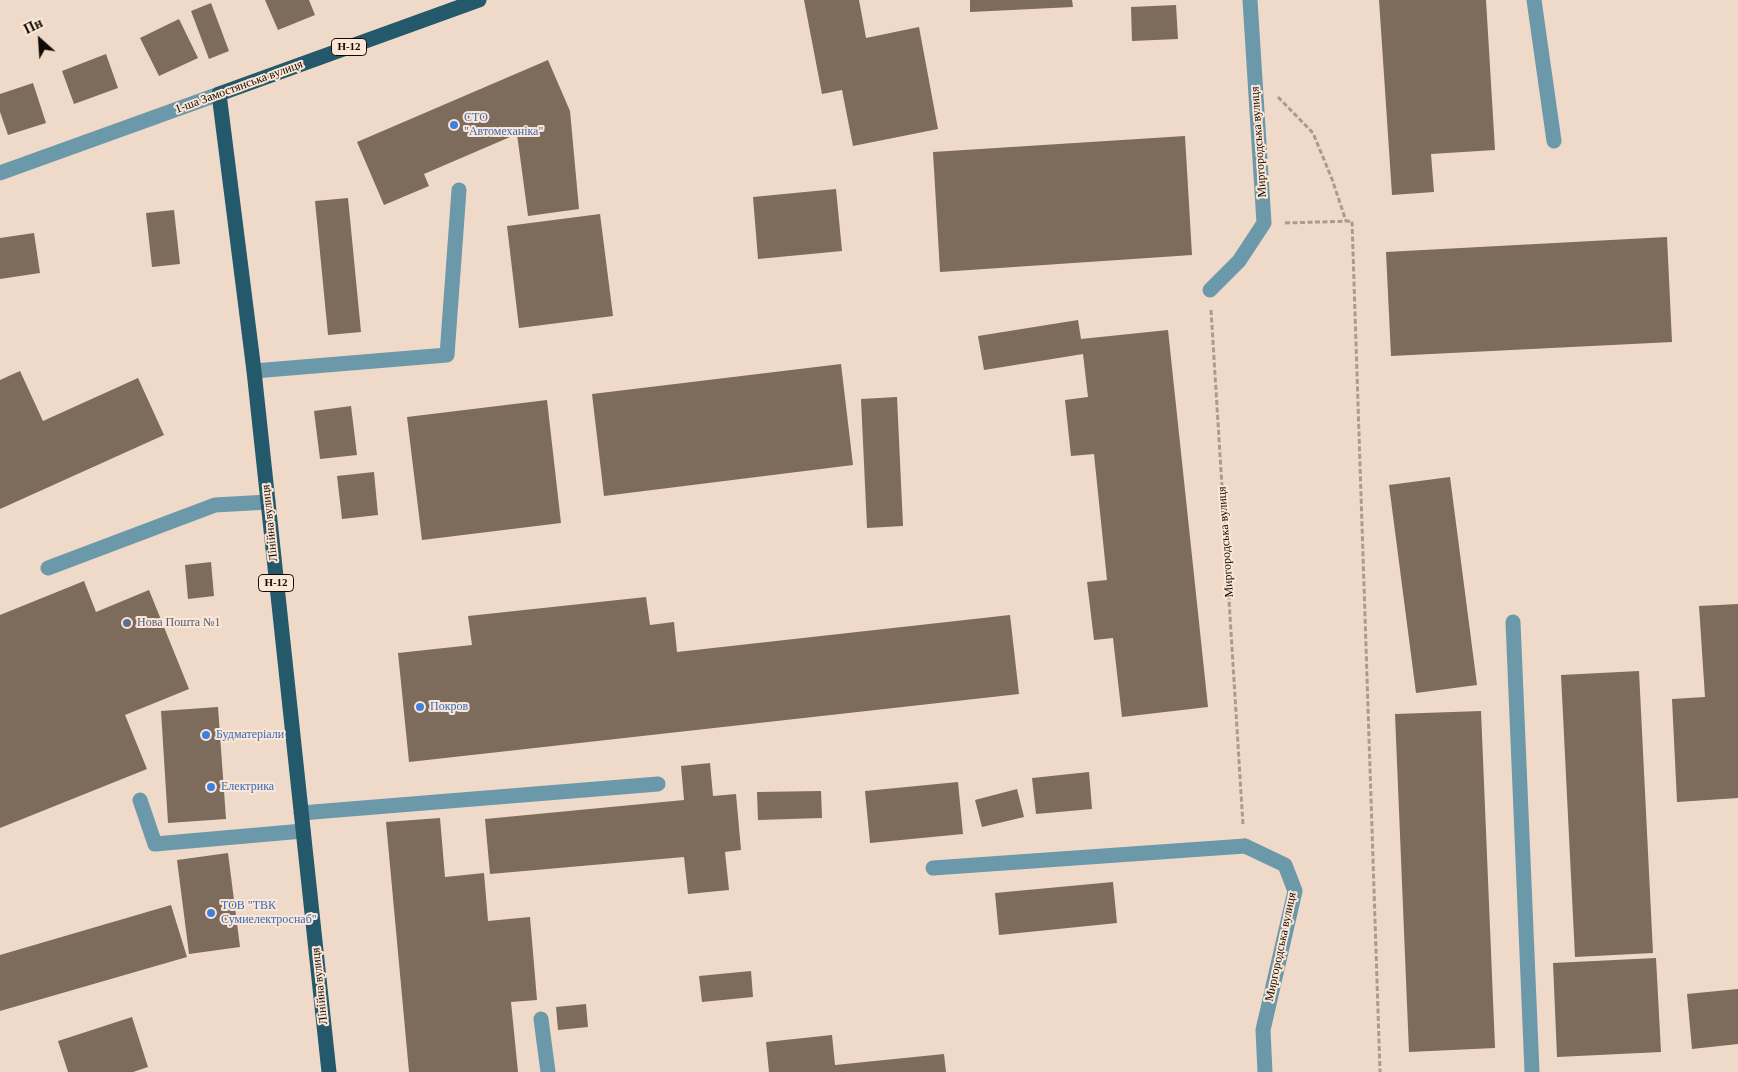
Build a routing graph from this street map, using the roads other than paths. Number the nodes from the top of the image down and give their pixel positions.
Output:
1 (479, 0) edge
2 (1250, 0) edge
3 (1534, 0) edge
4 (219, 94) junction
5 (1554, 141) dead end
6 (0, 173) edge
7 (460, 190) dead end
8 (1210, 290) road end
9 (254, 371) junction
10 (268, 502) junction
11 (48, 568) dead end
12 (1513, 622) dead end
13 (658, 784) dead end
14 (140, 800) dead end
15 (301, 813) junction
16 (303, 832) junction
17 (933, 868) dead end
18 (541, 1018) dead end
19 (329, 1072) edge
20 (548, 1072) edge
21 (1265, 1072) edge
22 (1532, 1072) edge

1 - 4 main road, 1-ша Замостянська вулиця / Н-12
2 - 8 street, Миргородська вулиця
3 - 5 street
4 - 6 street, 1-ша Замостянська вулиця
4 - 9 main road, Лінійна вулиця / Н-12
7 - 9 street
9 - 10 main road, Лінійна вулиця / Н-12
10 - 11 street
10 - 15 main road, Лінійна вулиця / Н-12
12 - 22 street
13 - 15 street
14 - 16 street
15 - 16 main road, Лінійна вулиця / Н-12
16 - 19 main road, Лінійна вулиця / Н-12
17 - 21 street, Миргородська вулиця
18 - 20 street

